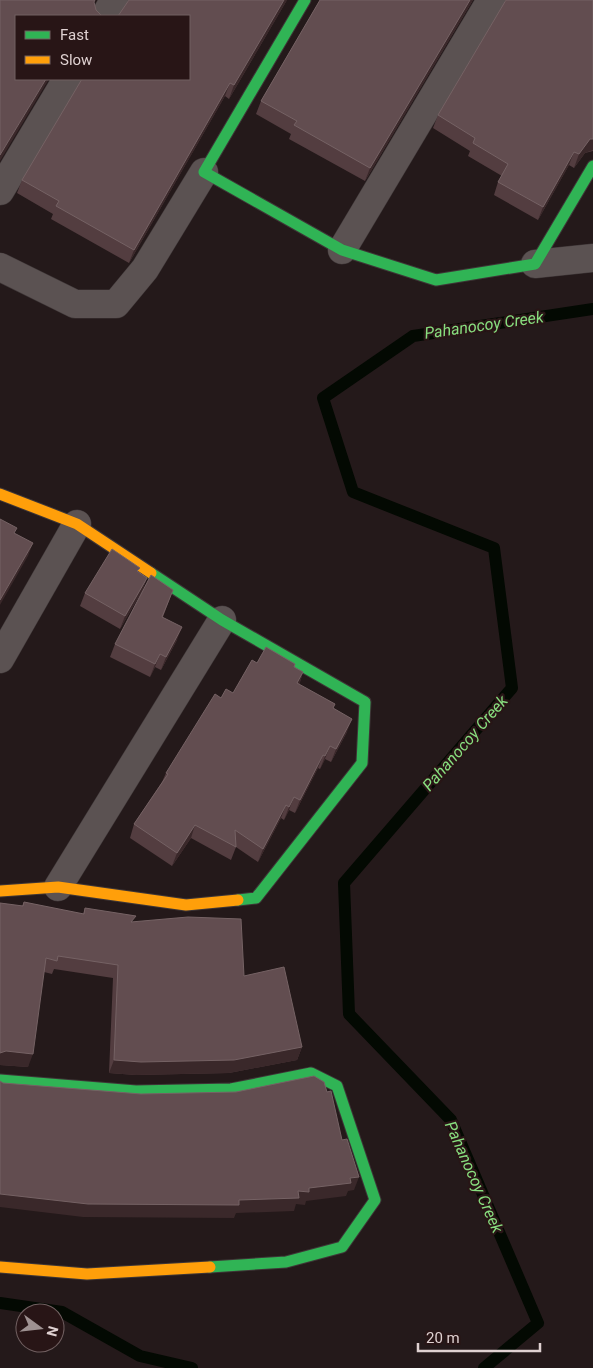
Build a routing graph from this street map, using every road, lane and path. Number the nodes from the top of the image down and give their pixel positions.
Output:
1 (114, 0) edge
2 (305, 0) edge
3 (491, 0) edge
4 (106, 15) edge
5 (66, 80) edge
6 (593, 166) edge
7 (204, 172) junction
8 (0, 191) edge
9 (342, 250) junction
10 (593, 258) edge
11 (535, 264) junction
12 (0, 268) edge
13 (0, 494) edge
14 (77, 524) junction
15 (222, 620) junction
16 (0, 659) edge
17 (58, 888) junction
18 (0, 891) edge
19 (0, 1080) edge
20 (0, 1267) edge

1 - 4 street
2 - 7 street
3 - 9 street
5 - 8 street
6 - 11 street
7 - 9 street
7 - 12 street
9 - 11 street
10 - 11 street
13 - 14 street
14 - 15 street
14 - 16 street
15 - 17 street
15 - 17 street
17 - 18 street
19 - 20 street

